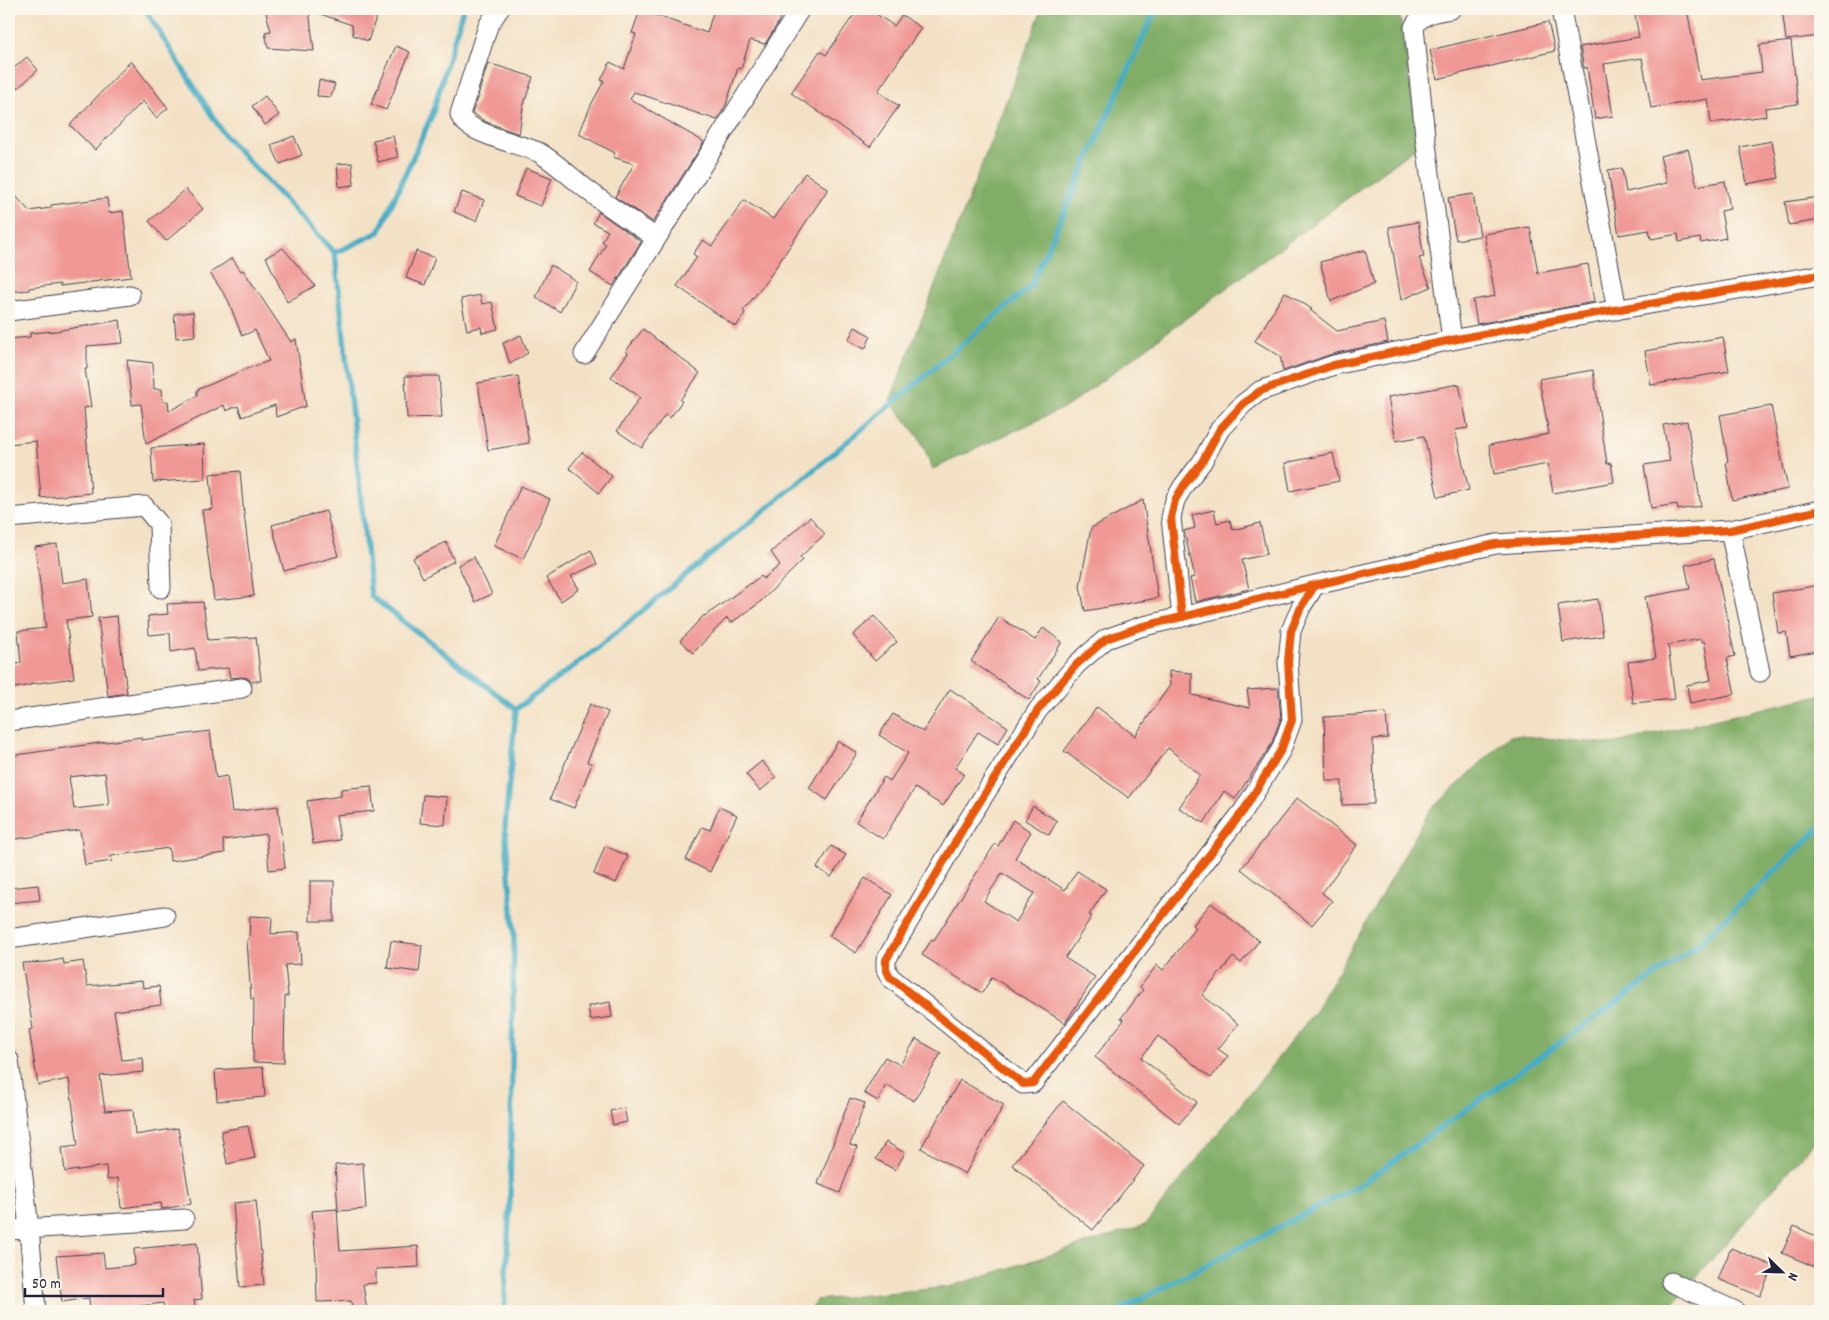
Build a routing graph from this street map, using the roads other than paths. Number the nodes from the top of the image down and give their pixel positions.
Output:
1 (498, 9) edge
2 (800, 9) edge
3 (1451, 9) edge
4 (1561, 9) edge
5 (656, 238) junction
6 (1820, 275) edge
7 (130, 295) dead end
8 (1617, 310) junction
9 (9, 312) edge
10 (1452, 340) junction
11 (584, 354) dead end
12 (1820, 510) edge
13 (9, 518) edge
14 (1730, 530) junction
15 (1315, 585) junction
16 (161, 588) dead end
17 (1182, 617) junction
18 (1760, 672) dead end
19 (242, 688) dead end
20 (9, 721) edge
21 (165, 916) dead end
22 (9, 939) edge
23 (9, 1060) edge
24 (184, 1219) dead end
25 (29, 1228) junction
26 (9, 1230) edge
27 (1671, 1282) dead end
28 (1731, 1310) edge
29 (36, 1311) edge

1 - 5 street
2 - 5 street
3 - 10 street
4 - 8 street
5 - 11 street
6 - 8 street
7 - 9 street
8 - 10 street
10 - 17 street
12 - 14 street
13 - 16 street
14 - 15 street
14 - 18 street
15 - 17 street
15 - 17 street
19 - 20 street
21 - 22 street
23 - 25 street
24 - 25 street
25 - 26 street
25 - 29 street
27 - 28 street

